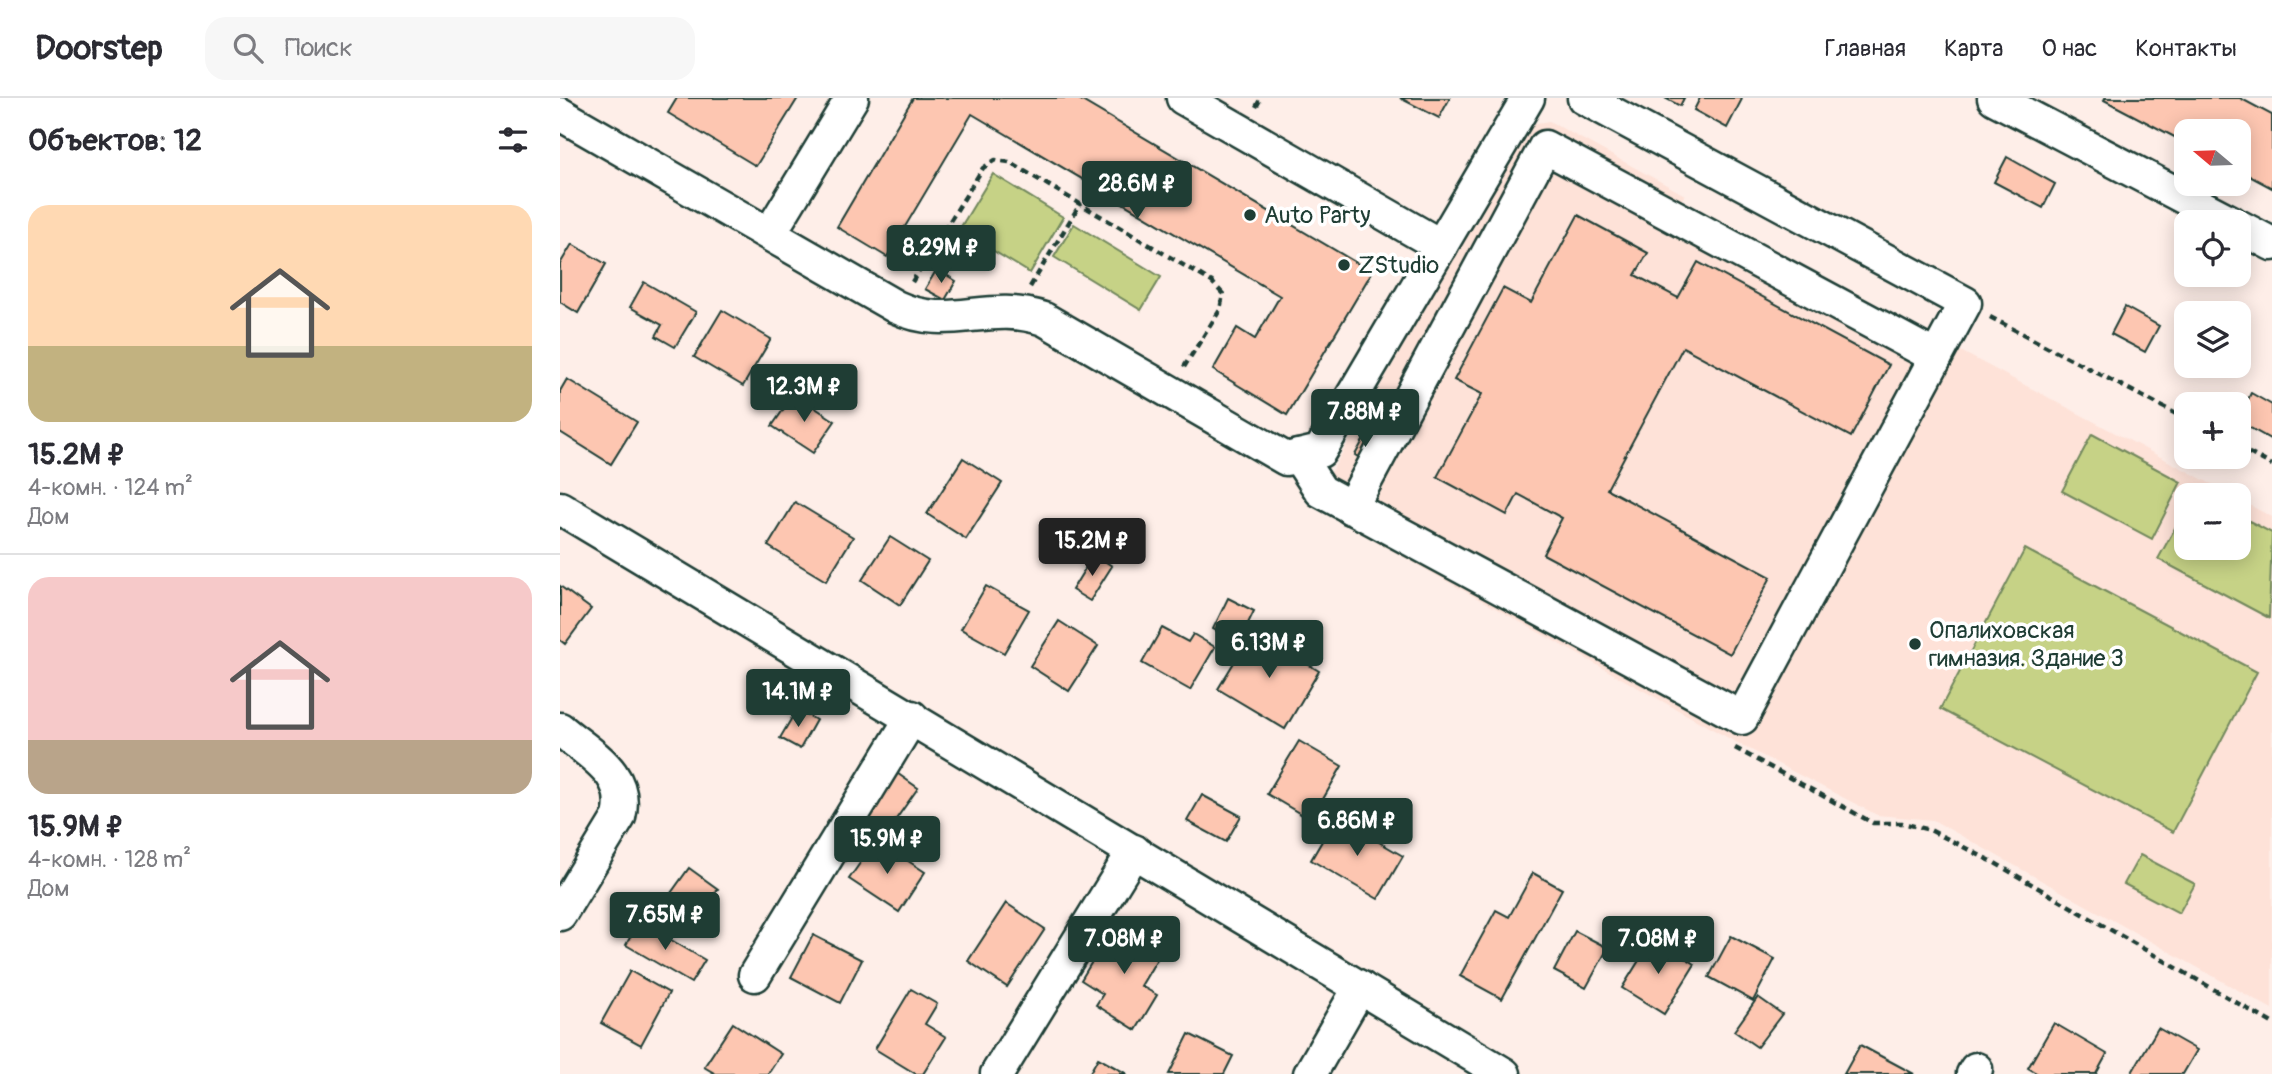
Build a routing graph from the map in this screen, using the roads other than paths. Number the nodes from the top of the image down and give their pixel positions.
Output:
1 (852, 98) edge
2 (1183, 98) edge
3 (1528, 98) edge
4 (1584, 98) edge
5 (1994, 98) edge
6 (2031, 106) edge
7 (560, 114) edge
8 (2210, 210) edge
9 (770, 233) junction
10 (2251, 233) edge
11 (2272, 244) edge
12 (1441, 246) junction
13 (1936, 357) junction
14 (1298, 456) junction
15 (560, 508) edge
16 (1351, 508) junction
17 (912, 717) junction
18 (560, 729) edge
19 (1134, 851) junction
20 (560, 914) edge
21 (755, 975) dead end
22 (1360, 987) junction
23 (997, 1074) edge
24 (1310, 1074) edge
25 (1504, 1074) edge

1 - 9 street
2 - 12 street
3 - 12 street
4 - 13 street
5 - 6 street
6 - 8 street
7 - 9 street
9 - 14 street
10 - 11 street
12 - 14 street
13 - 16 street
13 - 16 street
14 - 16 street
15 - 17 street
17 - 19 street
17 - 21 street
18 - 20 street
19 - 22 street
19 - 23 street
22 - 24 street
22 - 25 street

